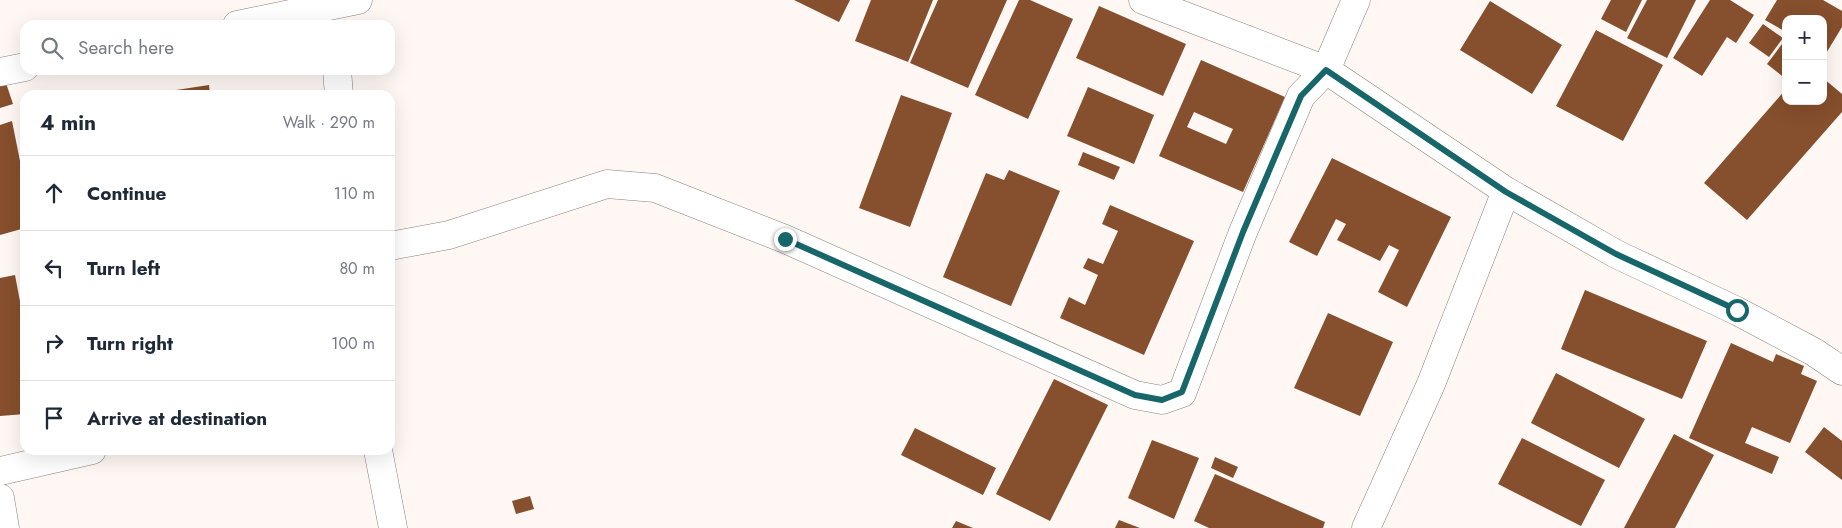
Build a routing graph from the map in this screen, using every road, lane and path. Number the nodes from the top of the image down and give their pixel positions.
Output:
1 (1143, 0) edge
2 (1356, 0) edge
3 (339, 8) edge
4 (267, 20) edge
5 (20, 68) edge
6 (1326, 70) junction
7 (0, 72) edge
8 (337, 75) edge
9 (339, 90) edge
10 (1506, 192) junction
11 (395, 245) edge
12 (1842, 371) edge
13 (70, 455) edge
14 (379, 455) edge
15 (0, 471) edge
16 (0, 498) edge
17 (5, 528) edge
18 (393, 528) edge
19 (1366, 528) edge

1 - 6 street
2 - 6 street
3 - 4 street
5 - 7 street
6 - 10 street
6 - 11 street
8 - 9 street
10 - 12 street
10 - 19 street
13 - 15 street
14 - 18 street
16 - 17 street

